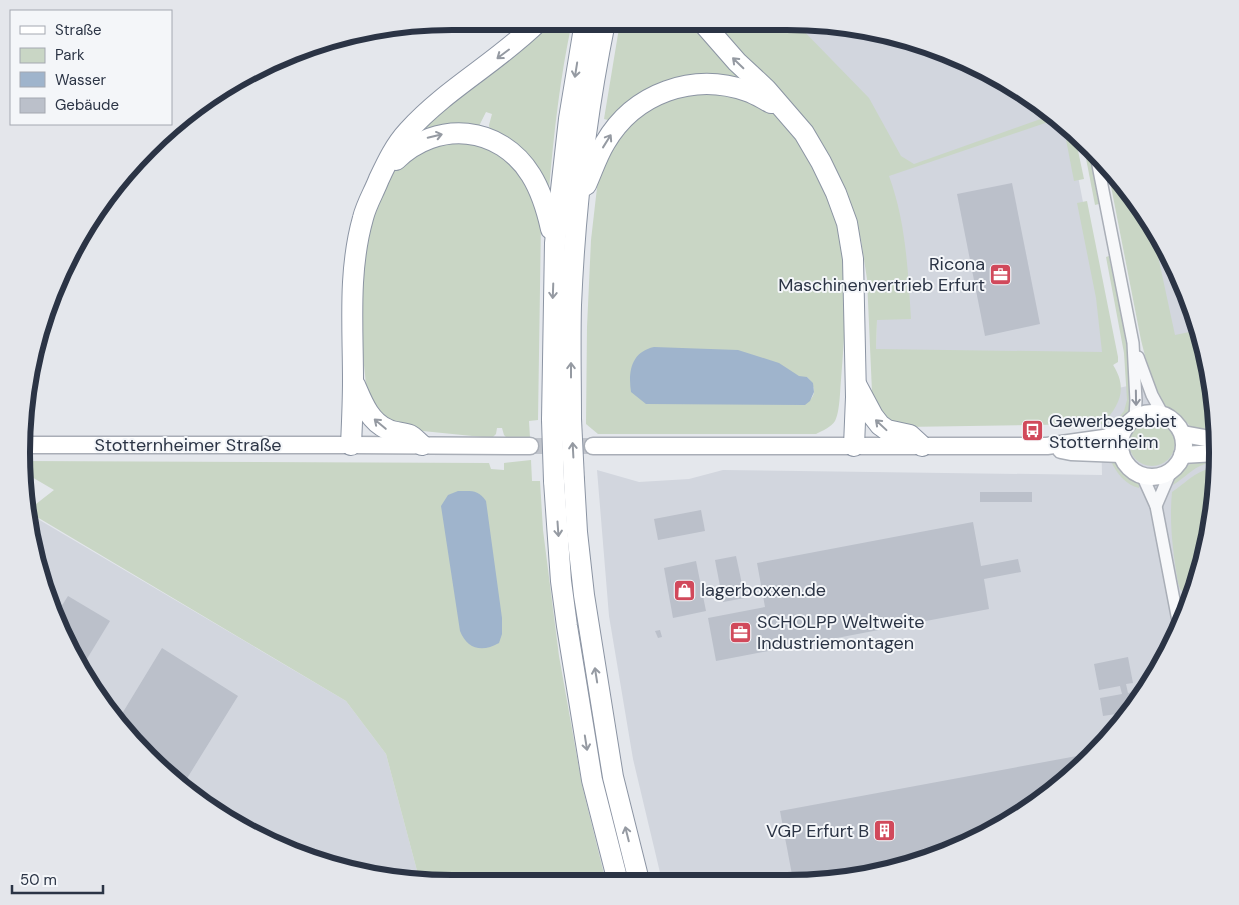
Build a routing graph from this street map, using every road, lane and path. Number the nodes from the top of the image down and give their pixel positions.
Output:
1 (530, 30) edge
2 (584, 30) edge
3 (604, 30) edge
4 (709, 30) edge
5 (784, 110) junction
6 (1099, 168) edge
7 (382, 173) junction
8 (578, 201) junction
9 (555, 242) junction
10 (1133, 343) junction
11 (353, 381) junction
12 (856, 384) junction
13 (1163, 414) junction
14 (1135, 417) junction
15 (561, 420) junction
16 (1122, 432) junction
17 (1182, 434) junction
18 (1209, 439) edge
19 (30, 445) edge
20 (351, 445) junction
21 (422, 446) junction
22 (530, 446) tunnel mouth
23 (593, 446) tunnel mouth
24 (854, 446) junction
25 (922, 446) junction
26 (1046, 446) junction
27 (1121, 454) junction
28 (1209, 454) edge
29 (1182, 456) junction
30 (1171, 471) junction
31 (1142, 475) junction
32 (1156, 506) junction
33 (1177, 614) edge
34 (616, 875) edge
35 (638, 875) edge

1 -> 7 highway
2 -> 9 highway
3 - 8 highway
5 -> 4 highway
8 -> 5 highway
5 - 12 highway
6 - 10 street
7 -> 9 highway
7 - 11 highway
15 -> 8 highway
9 -> 15 highway
10 - 13 street
10 -> 14 street
11 - 20 highway
21 -> 11 highway
12 - 24 highway
25 -> 12 highway
13 - 14 main road
13 - 17 main road
14 - 16 main road
15 -> 34 highway, bridge
35 -> 15 highway, bridge
16 - 26 main road
16 - 27 main road
17 - 18 main road
17 - 29 main road
19 - 20 main road, Stotternheimer Straße
20 - 21 main road, Stotternheimer Straße
21 - 22 main road, Stotternheimer Straße
23 - 24 main road
24 - 25 main road
25 - 26 main road
26 - 27 main road
27 - 31 main road
28 - 29 main road
29 - 30 main road
30 - 31 main road
30 - 32 street
31 - 32 street
32 - 33 street

